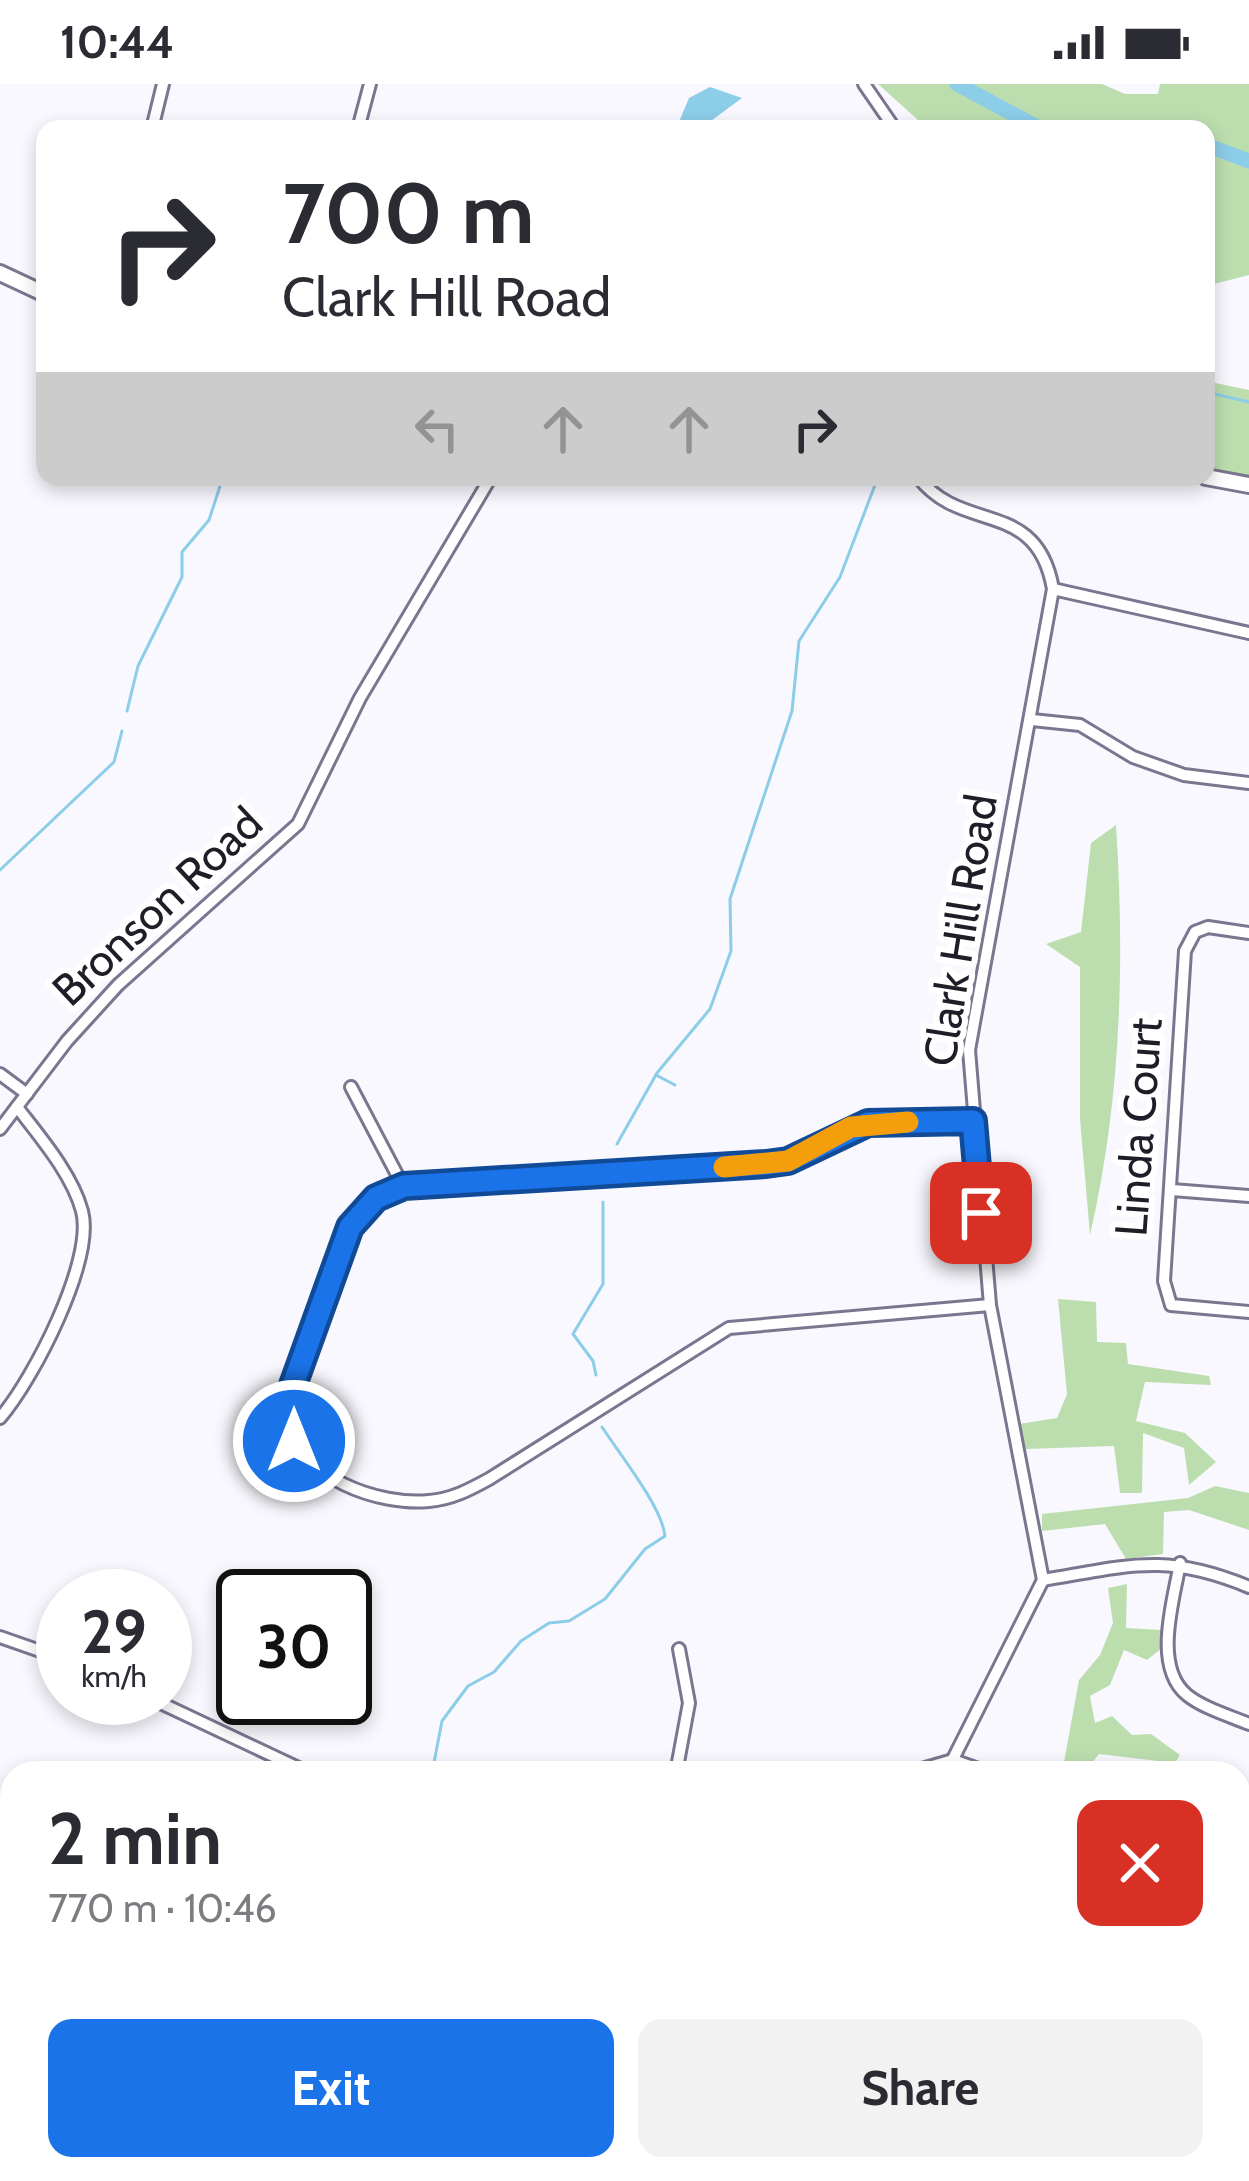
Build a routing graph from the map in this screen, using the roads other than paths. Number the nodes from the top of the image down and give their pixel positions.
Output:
1 (163, 84) edge
2 (370, 84) edge
3 (864, 84) edge
4 (154, 120) edge
5 (360, 120) edge
6 (889, 120) edge
7 (0, 273) edge
8 (36, 290) edge
9 (1215, 479) edge
10 (1249, 485) edge
11 (486, 486) edge
12 (926, 486) edge
13 (1053, 590) junction
14 (1249, 633) edge
15 (1032, 720) junction
16 (1249, 783) edge
17 (1249, 933) edge
18 (0, 1075) edge
19 (351, 1087) dead end
20 (27, 1094) junction
21 (17, 1107) junction
22 (973, 1121) junction
23 (0, 1129) edge
24 (404, 1186) junction
25 (1172, 1190) junction
26 (1249, 1196) edge
27 (989, 1305) junction
28 (1249, 1312) edge
29 (0, 1418) edge
30 (1180, 1563) junction
31 (1042, 1580) junction
32 (1249, 1587) edge
33 (0, 1637) edge
34 (679, 1649) dead end
35 (36, 1650) edge
36 (192, 1718) edge
37 (1249, 1724) edge
38 (953, 1760) junction
39 (284, 1761) edge
40 (678, 1761) edge
41 (950, 1761) edge
42 (956, 1761) edge

1 - 4 street
2 - 5 street
3 - 6 street
7 - 8 main road
9 - 10 main road
11 - 20 street, Bronson Road
12 - 13 street
13 - 14 street
13 - 15 street, Clark Hill Road
15 - 16 street
15 - 22 street, Clark Hill Road
17 - 25 street, Linda Court
18 - 20 street
19 - 24 street
20 - 21 street, Bronson Road
21 - 23 street, Bronson Road
21 - 29 street
22 - 24 street
22 - 27 street, Clark Hill Road
24 - 27 street
25 - 26 street
25 - 28 street, Linda Court
27 - 31 street, Clark Hill Road
30 - 31 street
30 - 32 street
30 - 37 street
31 - 38 street
33 - 35 street
34 - 40 street
36 - 39 street
38 - 41 street
38 - 42 street

